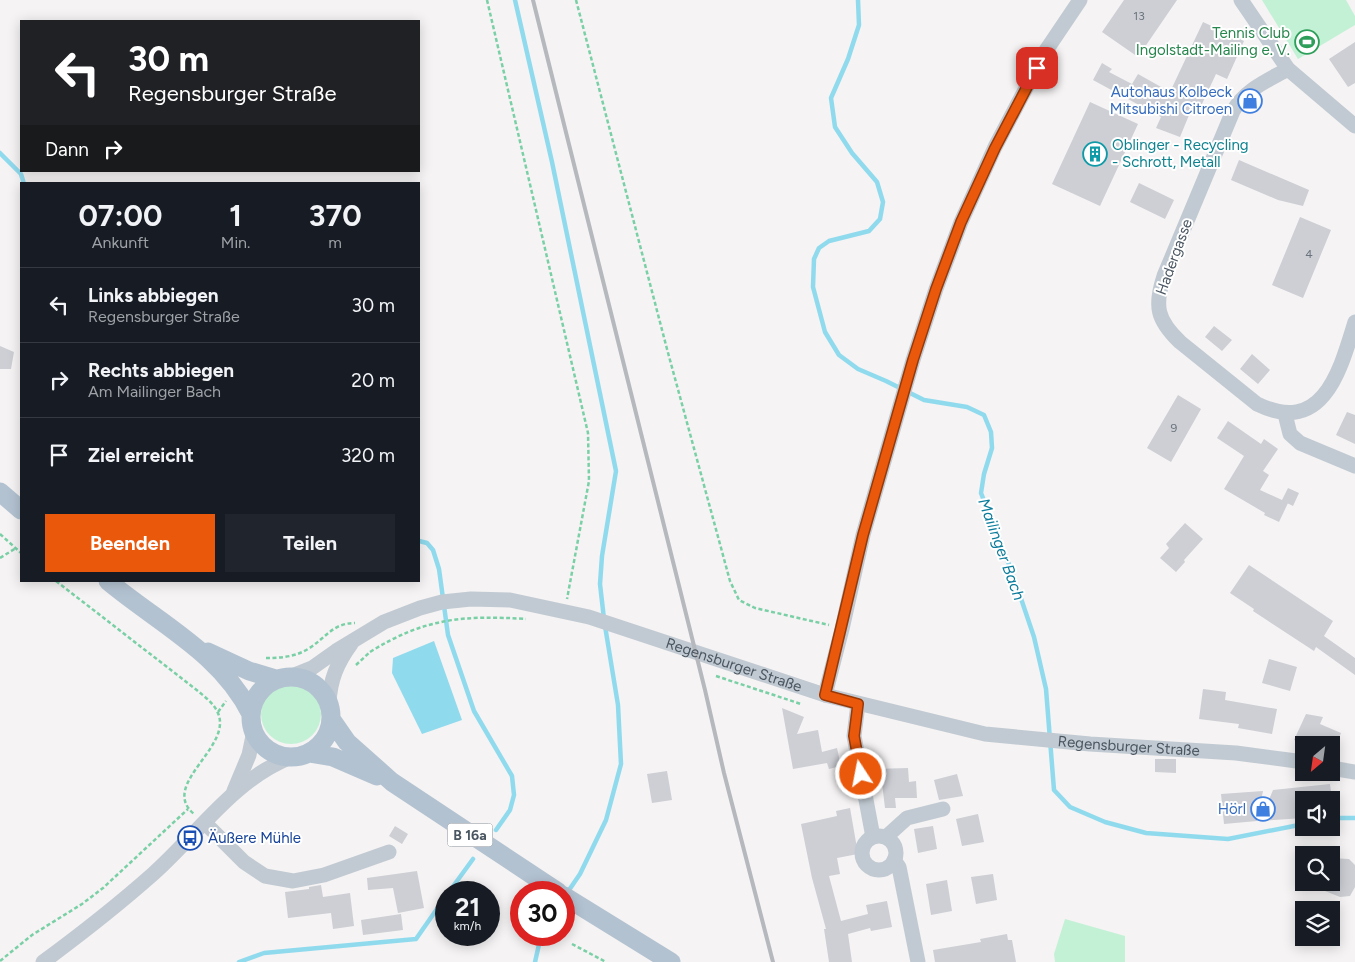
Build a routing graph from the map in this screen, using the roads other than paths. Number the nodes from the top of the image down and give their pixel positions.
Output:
1 (1080, 0) edge
2 (1241, 0) edge
3 (1288, 69) junction
4 (1355, 126) edge
5 (1355, 322) edge
6 (1285, 414) junction
7 (1355, 466) edge
8 (0, 492) edge
9 (20, 509) edge
10 (109, 582) edge
11 (353, 641) junction
12 (194, 645) junction
13 (284, 678) junction
14 (825, 695) junction
15 (858, 704) junction
16 (330, 711) junction
17 (252, 722) junction
18 (300, 755) junction
19 (1295, 761) edge
20 (1340, 770) edge
21 (1355, 772) edge
22 (392, 782) junction
23 (234, 792) junction
24 (943, 809) dead end
25 (205, 823) junction
26 (880, 837) junction
27 (389, 852) dead end
28 (894, 860) junction
29 (541, 881) edge
30 (575, 903) edge
31 (43, 962) edge
32 (671, 962) edge
33 (918, 962) edge

1 - 14 street
2 - 3 street
3 - 4 street
3 - 6 street, Hadergasse
5 - 6 street
6 - 7 street
8 - 9 main road
10 - 12 main road
11 - 13 street, Regensburger Straße
11 - 14 street, Regensburger Straße
11 - 16 street, Regensburger Straße
12 - 13 main road
12 - 17 main road
13 - 16 main road
13 - 17 main road
14 - 15 street, Regensburger Straße
15 - 19 street, Regensburger Straße
15 - 26 street
16 - 18 main road
16 - 22 main road, B 16a
17 - 18 main road
17 - 23 street
18 - 22 main road, B 16a
18 - 23 street
20 - 21 street
22 - 29 main road, B 16a
23 - 25 street
24 - 26 street
25 - 27 street
25 - 31 street
26 - 28 street
26 - 28 street
28 - 33 street
30 - 32 main road, B 16a

